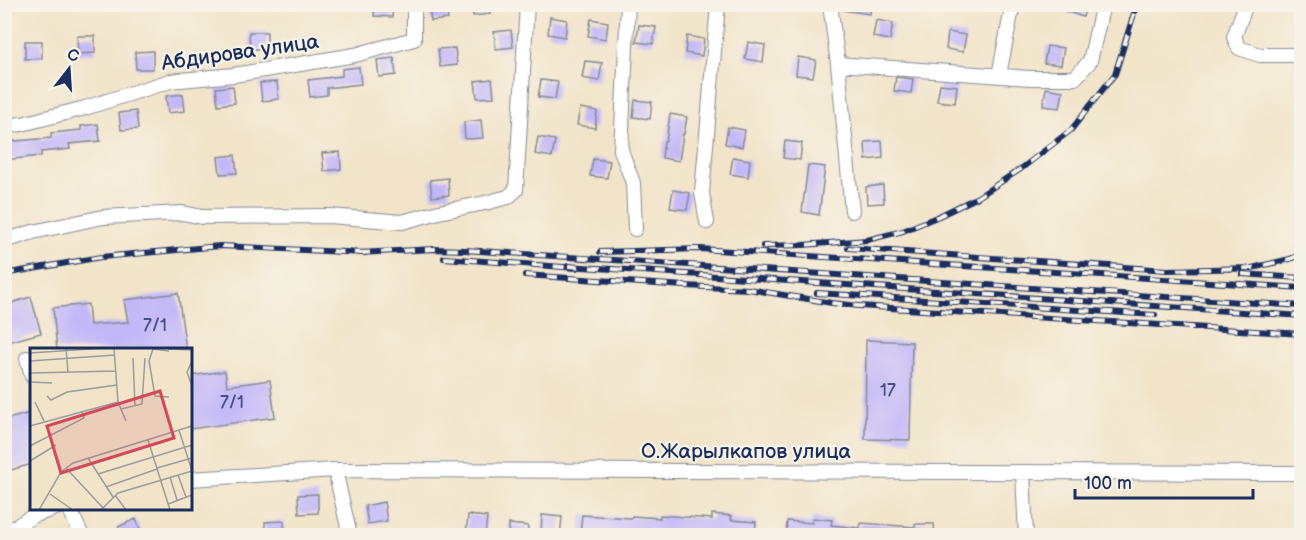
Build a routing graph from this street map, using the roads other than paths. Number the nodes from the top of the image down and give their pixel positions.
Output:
1 (414, 4) edge
2 (527, 4) edge
3 (628, 4) edge
4 (718, 4) edge
5 (830, 4) edge
6 (1013, 4) edge
7 (1103, 4) edge
8 (1246, 4) edge
9 (1302, 55) edge
10 (838, 64) junction
11 (999, 75) junction
12 (4, 126) edge
13 (852, 211) dead end
14 (707, 222) dead end
15 (635, 229) dead end
16 (4, 241) edge
17 (27, 358) dead end
18 (30, 369) edge
19 (335, 470) junction
20 (1023, 472) junction
21 (1302, 473) edge
22 (192, 479) edge
23 (50, 510) edge
24 (70, 510) edge
25 (4, 534) edge
26 (82, 536) edge
27 (350, 536) edge
28 (1026, 536) edge

1 - 12 street, Абдирова улица
2 - 16 street
3 - 15 street
4 - 14 street
5 - 10 street
6 - 11 street
7 - 11 street
8 - 9 street
10 - 11 street
10 - 13 street
17 - 18 street
19 - 20 street, О.Жарылкапов улица
19 - 22 street, О.Жарылкапов улица
19 - 27 street
20 - 21 street, О.Жарылкапов улица
20 - 28 street
23 - 25 street
24 - 26 street

